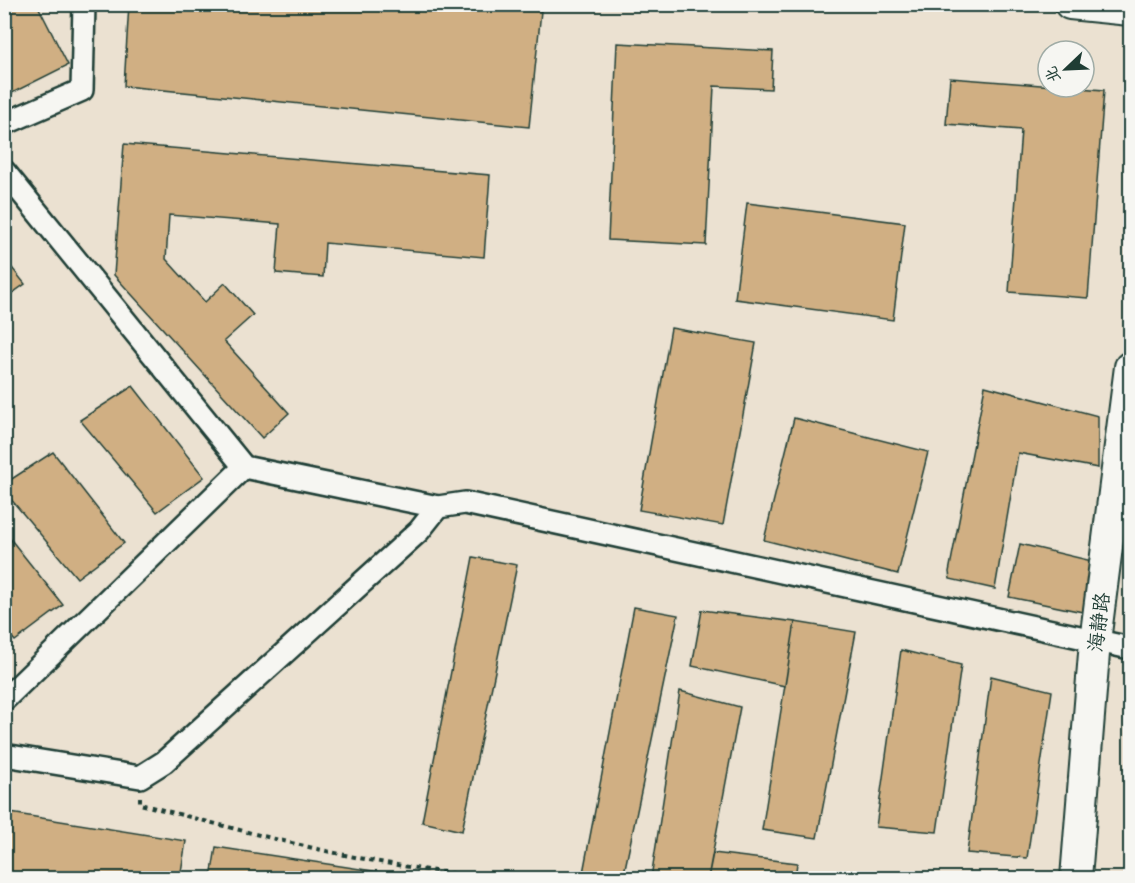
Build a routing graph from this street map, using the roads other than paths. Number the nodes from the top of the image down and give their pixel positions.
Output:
1 (84, 4) edge
2 (1070, 4) edge
3 (1131, 10) edge
4 (4, 124) edge
5 (4, 171) edge
6 (1131, 367) edge
7 (244, 467) junction
8 (438, 507) junction
9 (1095, 641) junction
10 (1131, 648) edge
11 (4, 700) edge
12 (4, 754) edge
13 (1076, 879) edge

1 - 4 street
2 - 3 street
5 - 7 street
6 - 9 street, 海静路
7 - 8 street
7 - 11 street
8 - 9 street
8 - 12 street
9 - 10 street
9 - 13 street, 海静路

